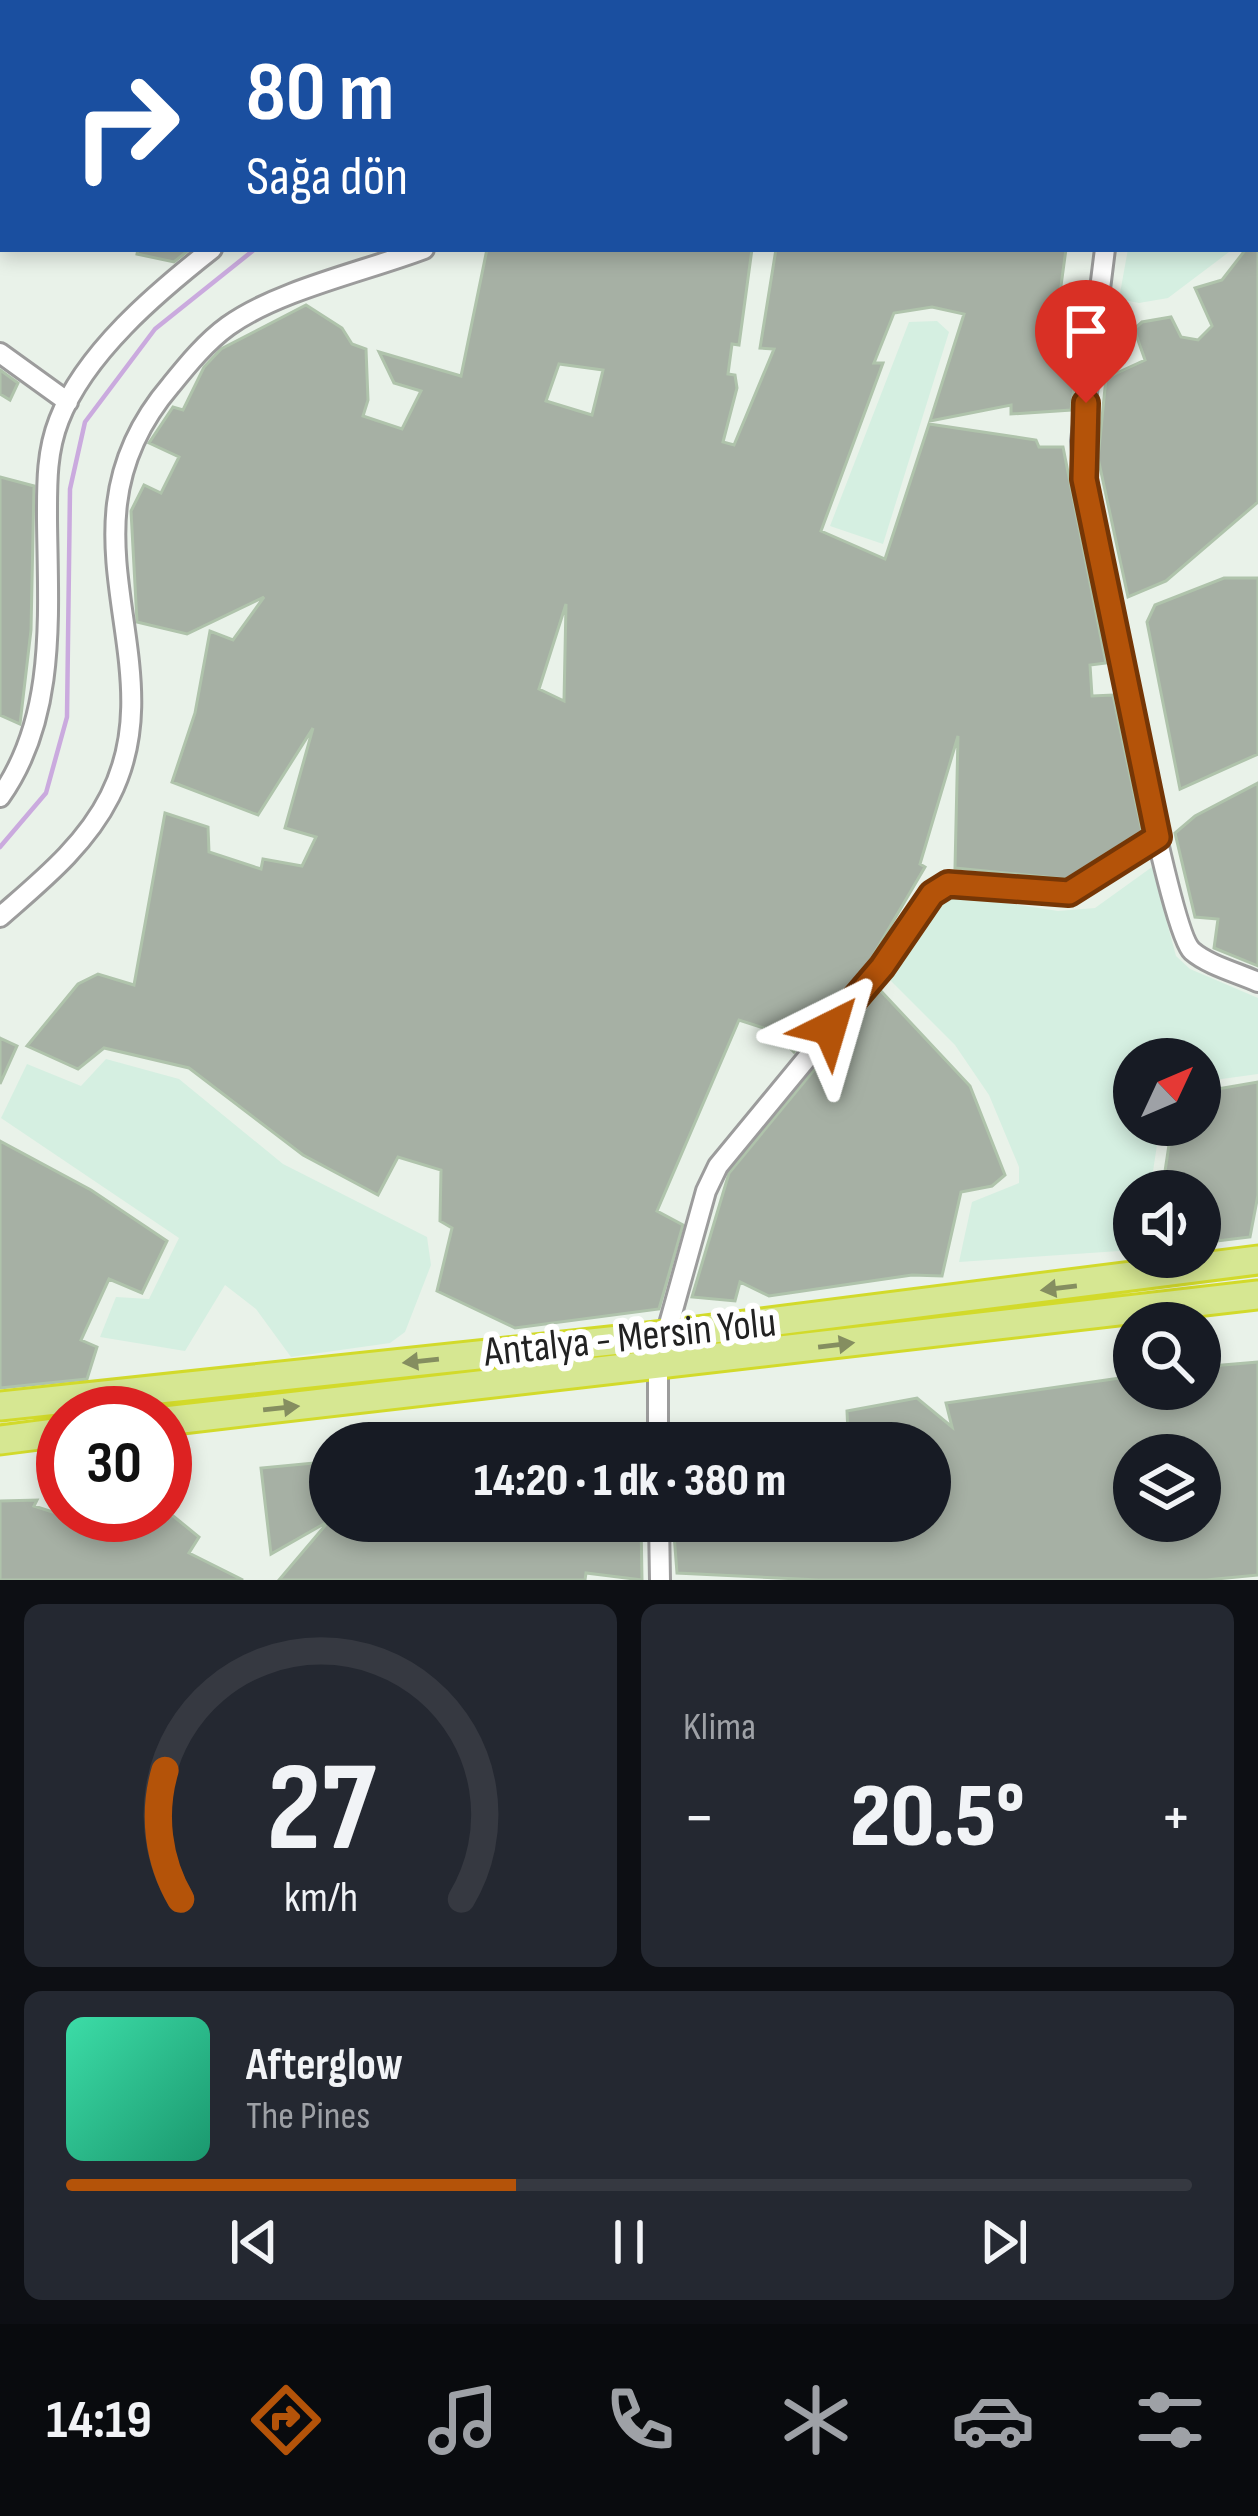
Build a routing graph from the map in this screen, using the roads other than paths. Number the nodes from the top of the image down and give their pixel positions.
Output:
1 (209, 252) edge
2 (416, 252) edge
3 (1105, 252) edge
4 (0, 352) edge
5 (68, 402) junction
6 (0, 797) edge
7 (1158, 837) junction
8 (0, 917) edge
9 (1258, 982) edge
10 (1258, 1260) edge
11 (1258, 1295) edge
12 (666, 1335) junction
13 (658, 1367) junction
14 (0, 1406) edge
15 (192, 1418) edge
16 (658, 1422) edge
17 (36, 1435) edge
18 (0, 1440) edge
19 (659, 1542) edge
20 (660, 1580) edge

1 - 5 street
2 - 8 street
3 - 7 street
4 - 5 street
5 - 6 street
7 - 9 street
7 - 12 street
10 -> 12 highway, Antalya - Mersin Yolu
13 -> 11 highway, Antalya - Mersin Yolu
12 -> 14 highway, Antalya - Mersin Yolu
15 -> 13 highway, Antalya - Mersin Yolu
13 - 16 street
17 - 18 highway
19 - 20 street

